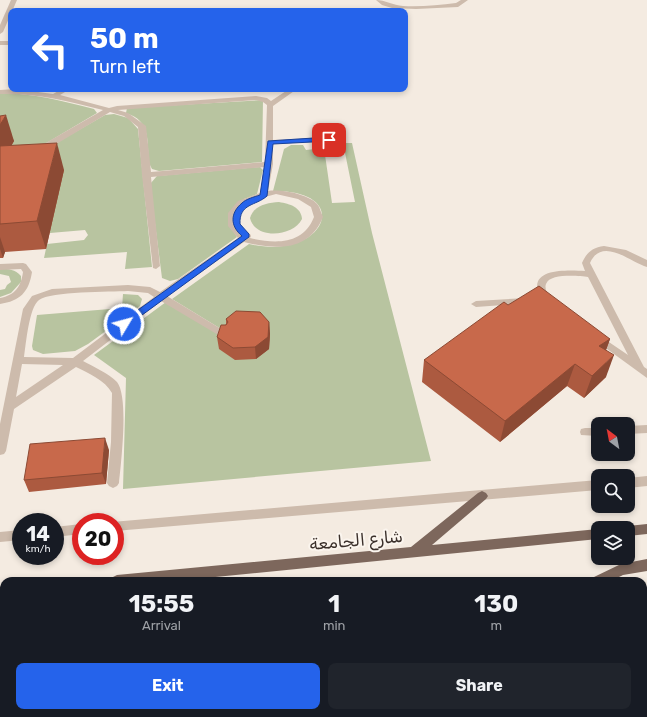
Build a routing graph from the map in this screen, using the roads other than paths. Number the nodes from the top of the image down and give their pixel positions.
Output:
1 (380, 0) edge
2 (465, 0) edge
3 (3, 16) edge
4 (0, 32) edge
5 (0, 92) edge
6 (61, 92) edge
7 (290, 92) edge
8 (52, 97) junction
9 (270, 105) junction
10 (109, 110) junction
11 (329, 140) dead end
12 (270, 142) junction
13 (34, 153) edge
14 (268, 164) junction
15 (146, 175) junction
16 (263, 195) junction
17 (245, 237) junction
18 (647, 264) edge
19 (156, 266) dead end
20 (0, 267) edge
21 (591, 274) junction
22 (21, 294) junction
23 (161, 296) junction
24 (35, 298) junction
25 (546, 300) junction
26 (0, 301) edge
27 (476, 304) dead end
28 (554, 308) edge
29 (223, 334) edge
30 (591, 334) edge
31 (18, 360) junction
32 (74, 362) junction
33 (644, 371) edge
34 (10, 406) junction
35 (647, 429) edge
36 (635, 430) edge
37 (585, 432) dead end
38 (591, 432) edge
39 (0, 451) edge
40 (647, 481) edge
41 (635, 482) edge
42 (113, 483) dead end
43 (591, 486) edge
44 (482, 496) junction
45 (124, 525) edge
46 (647, 529) edge
47 (635, 530) edge
48 (591, 535) edge
49 (12, 536) edge
50 (0, 537) edge
51 (414, 552) junction
52 (647, 565) edge
53 (158, 577) edge
54 (607, 577) edge

1 - 2 street
3 - 4 street
5 - 8 street
6 - 8 street
7 - 9 street
8 - 10 street
9 - 10 street
9 - 12 street
10 - 13 street
10 - 15 street
11 - 12 street
12 - 14 street
14 - 15 street
14 - 16 street
15 - 19 street
16 - 17 street
16 - 17 street
17 - 23 street
18 - 21 street
20 - 22 street
21 - 25 street
21 - 33 street
22 - 24 street
22 - 26 street
23 - 24 street
23 - 29 street
23 - 32 street
24 - 31 street
25 - 27 street
25 - 28 street
30 - 33 street
31 - 32 street
31 - 34 street
32 - 34 street
32 - 42 street
34 - 39 street
35 - 36 street
37 - 38 street
40 - 41 street
43 - 44 street
44 - 45 street
44 - 51 main road
46 - 47 main road
48 - 51 main road, شارع الجامعة
49 - 50 street
51 - 53 main road, شارع الجامعة
52 - 54 main road

